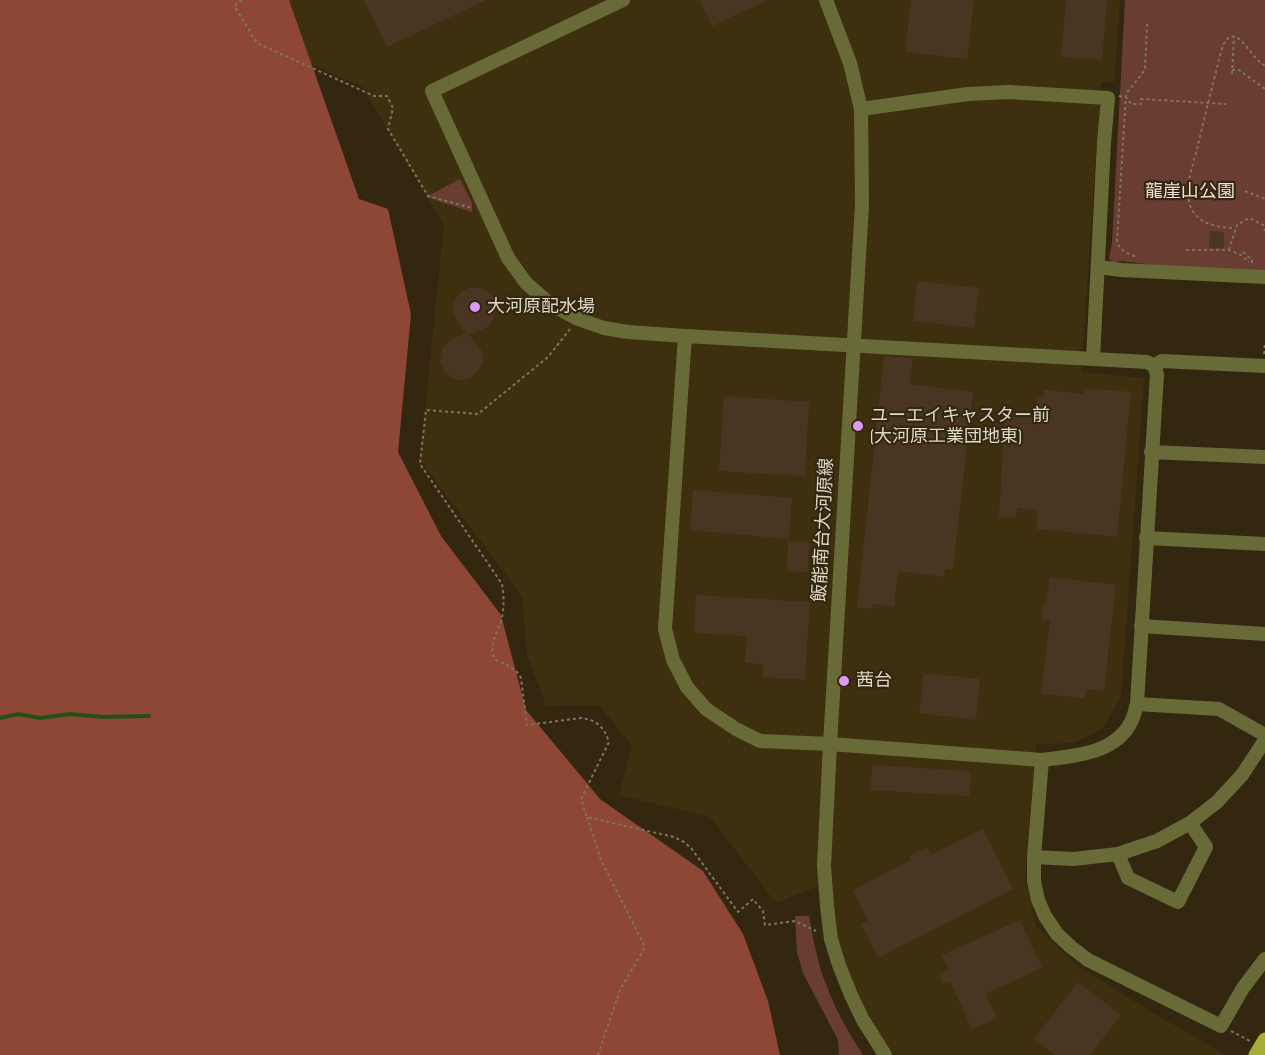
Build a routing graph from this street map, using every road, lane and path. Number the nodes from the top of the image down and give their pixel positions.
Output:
1 (242, 0) edge
2 (623, 0) edge
3 (826, 0) edge
4 (1147, 24) dead end
5 (1234, 37) junction
6 (1265, 66) edge
7 (1232, 70) junction
8 (1232, 74) dead end
9 (1265, 89) edge
10 (1120, 96) dead end
11 (1126, 97) junction
12 (1208, 103) junction
13 (1226, 104) dead end
14 (861, 109) junction
15 (1245, 191) dead end
16 (1265, 199) edge
17 (486, 212) junction
18 (1264, 224) edge
19 (1232, 228) dead end
20 (1265, 231) edge
21 (1186, 250) dead end
22 (1229, 250) junction
23 (1243, 252) junction
24 (1129, 254) dead end
25 (1247, 260) dead end
26 (1252, 266) dead end
27 (1098, 267) junction
28 (1265, 278) edge
29 (578, 320) junction
30 (685, 336) junction
31 (853, 346) junction
32 (1093, 359) junction
33 (1154, 366) junction
34 (1265, 366) edge
35 (1151, 452) junction
36 (1265, 457) edge
37 (1146, 538) junction
38 (1265, 544) edge
39 (1141, 626) junction
40 (1265, 634) edge
41 (1137, 704) junction
42 (1265, 735) edge
43 (1265, 740) edge
44 (830, 744) junction
45 (1042, 760) junction
46 (587, 817) junction
47 (1190, 823) junction
48 (1118, 854) junction
49 (1034, 857) junction
50 (831, 939) junction
51 (1265, 959) edge
52 (1221, 1026) junction
53 (1261, 1047) edge
54 (598, 1055) edge
55 (885, 1055) edge

1 - 17 path
2 - 17 street
3 - 14 street, 飯能南台大河原線
4 - 11 path
5 - 6 path
5 - 7 path
5 - 12 path
7 - 8 path
7 - 9 path
10 - 11 path
11 - 12 path
11 - 24 path
12 - 13 path
12 - 19 path
14 - 27 street
14 - 31 street, 飯能南台大河原線
15 - 16 path
17 - 29 street
18 - 20 path
18 - 22 path
21 - 22 path
22 - 23 path
23 - 25 path
23 - 26 path
27 - 28 street
27 - 32 street
29 - 30 street
29 - 46 path
30 - 31 street
30 - 44 street
31 - 32 street
31 - 44 street, 飯能南台大河原線
32 - 33 street
33 - 34 street
33 - 35 street
35 - 36 street
35 - 37 street
37 - 38 street
37 - 39 street
39 - 40 street
39 - 41 street
41 - 42 street
41 - 45 street
43 - 47 street
44 - 45 street
44 - 50 street, 飯能南台大河原線
45 - 49 street
46 - 50 path
46 - 54 path
47 - 48 street
47 - 48 street
48 - 49 street
49 - 52 street
50 - 55 street, 飯能南台大河原線
51 - 52 street
52 - 53 path

